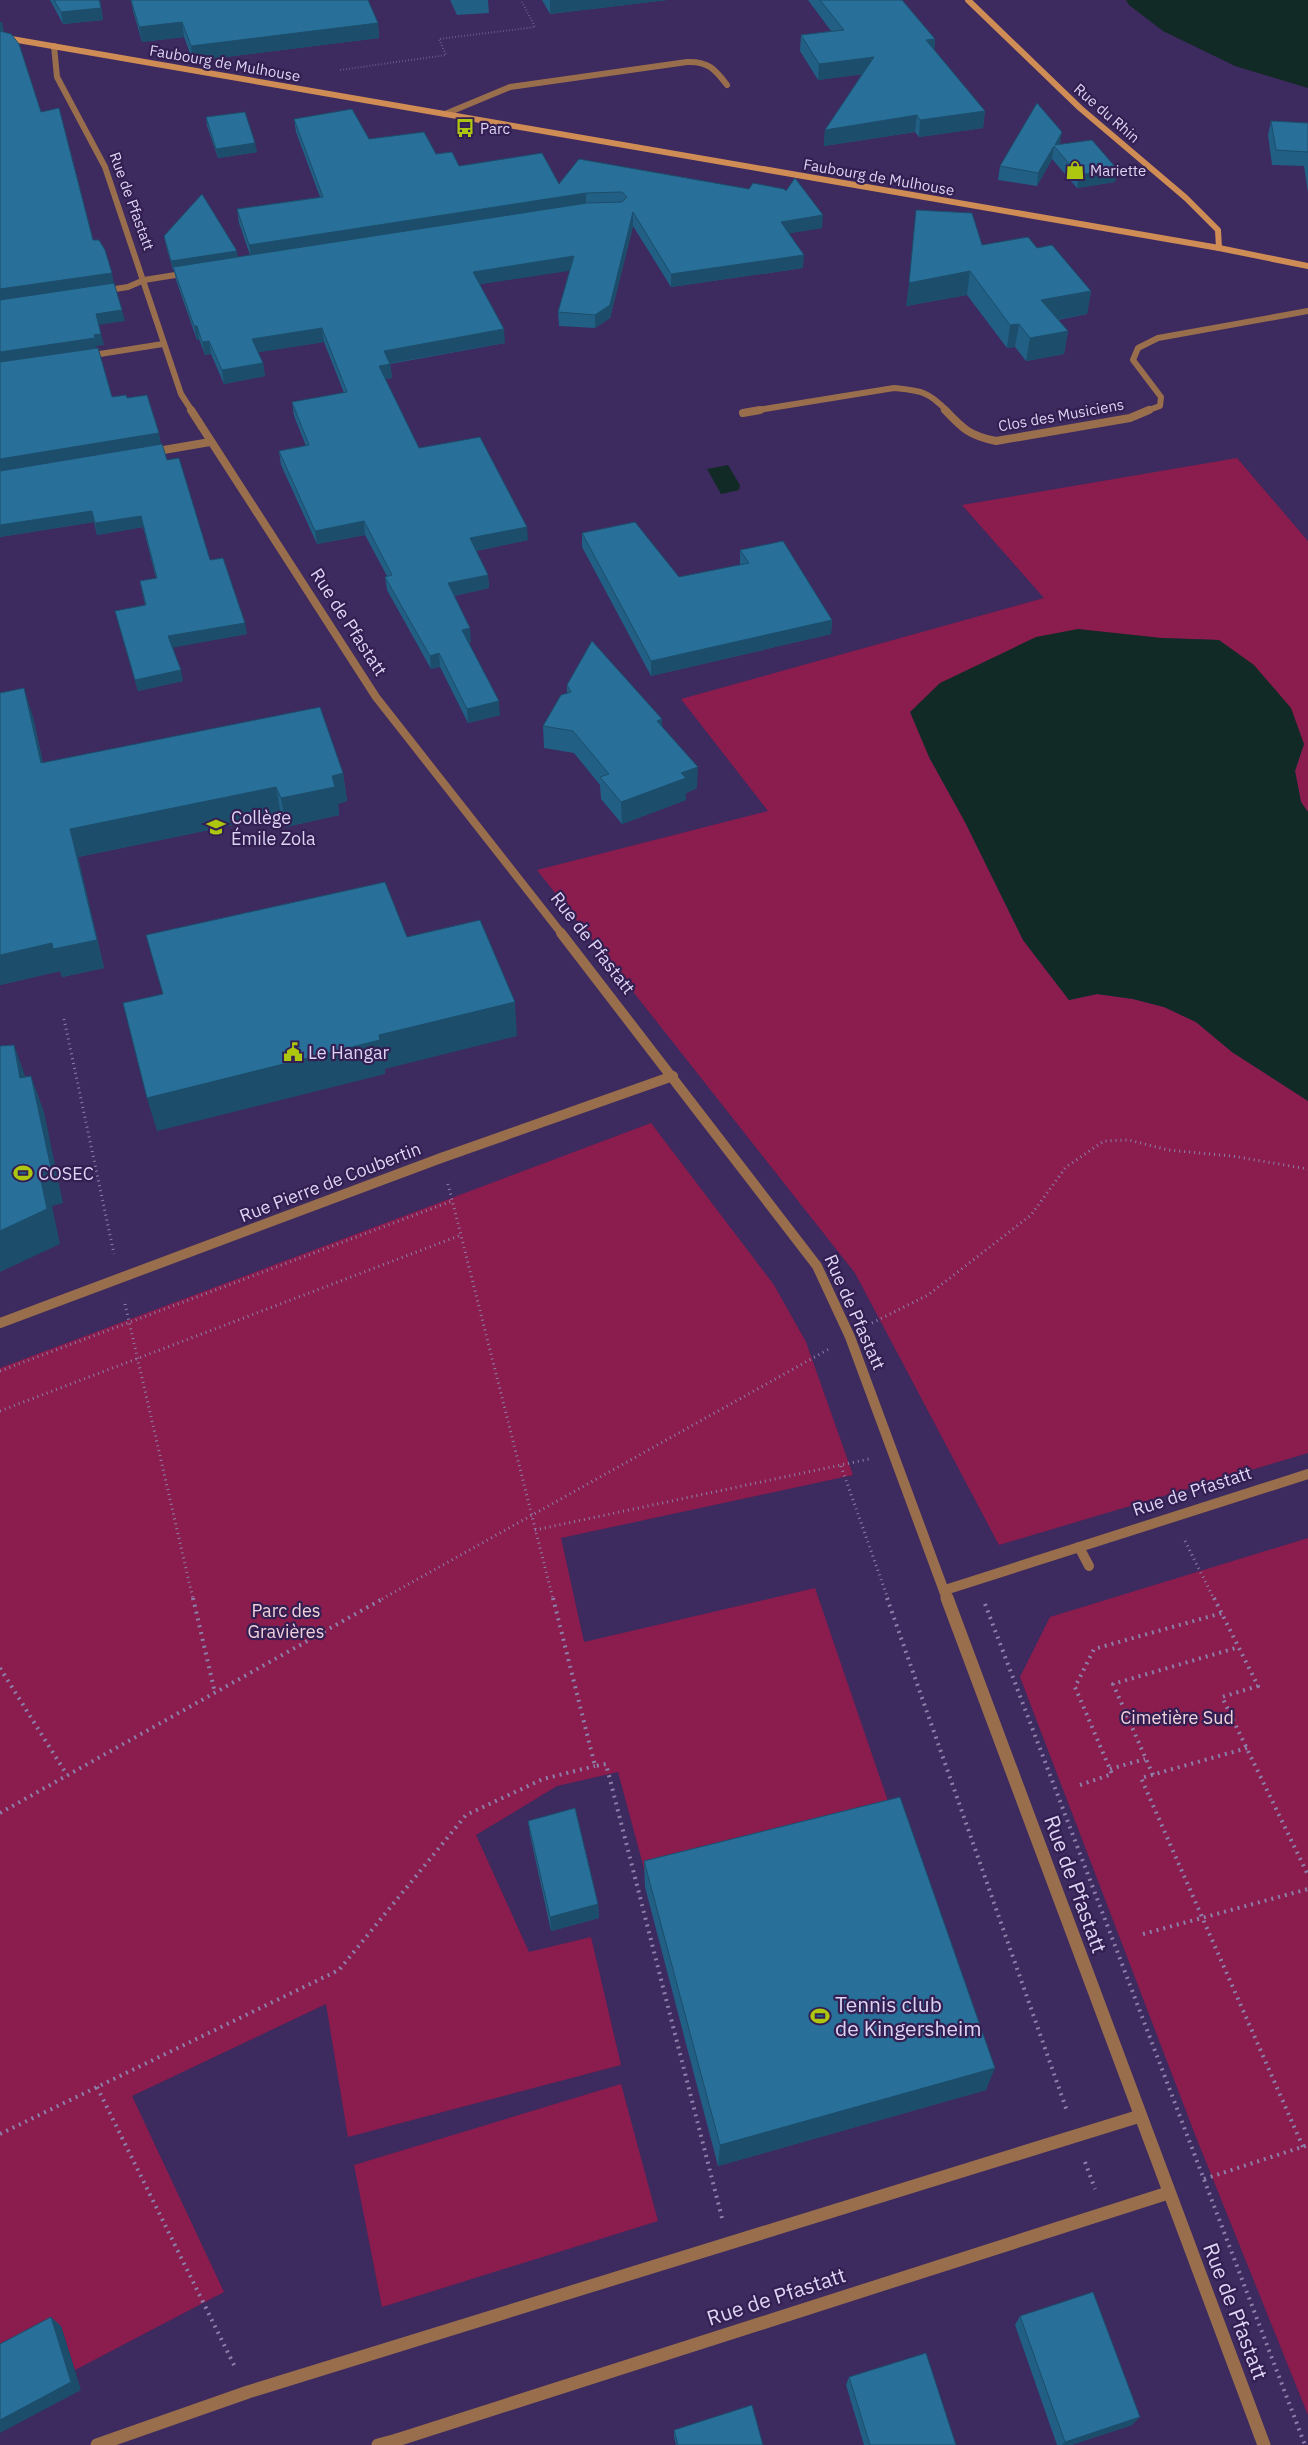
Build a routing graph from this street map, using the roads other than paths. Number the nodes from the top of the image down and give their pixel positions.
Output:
1 (968, 0) edge
2 (0, 37) edge
3 (54, 46) junction
4 (727, 85) dead end
5 (445, 114) junction
6 (1219, 248) junction
7 (1308, 266) edge
8 (196, 272) edge
9 (144, 280) junction
10 (98, 292) edge
11 (1308, 311) edge
12 (163, 344) junction
13 (77, 357) edge
14 (743, 413) dead end
15 (210, 442) junction
16 (143, 454) edge
17 (673, 1076) junction
18 (0, 1323) edge
19 (1308, 1474) edge
20 (1079, 1547) junction
21 (1089, 1566) dead end
22 (945, 1590) junction
23 (1140, 2116) junction
24 (1168, 2193) junction
25 (97, 2445) edge
26 (378, 2445) edge
27 (1264, 2445) edge

1 - 6 main road, Rue du Rhin
2 - 3 main road, Faubourg de Mulhouse
3 - 5 main road, Faubourg de Mulhouse
3 - 9 street, Rue de Pfastatt
4 - 5 street
5 - 6 main road, Faubourg de Mulhouse
6 - 7 main road, Faubourg de Mulhouse
8 - 9 street
9 - 10 street
9 - 12 street, Rue de Pfastatt
11 - 14 street, Clos des Musiciens
12 - 13 street
12 - 15 street, Rue de Pfastatt
15 - 16 street
15 - 17 street, Rue de Pfastatt
17 - 18 street, Rue Pierre de Coubertin
17 - 22 street, Rue de Pfastatt
19 - 20 street, Rue de Pfastatt
20 - 21 street
20 - 22 street, Rue de Pfastatt
22 - 23 street, Rue de Pfastatt
23 - 24 street, Rue de Pfastatt
23 - 25 street
24 - 26 street, Rue de Pfastatt
24 - 27 street, Rue de Pfastatt

